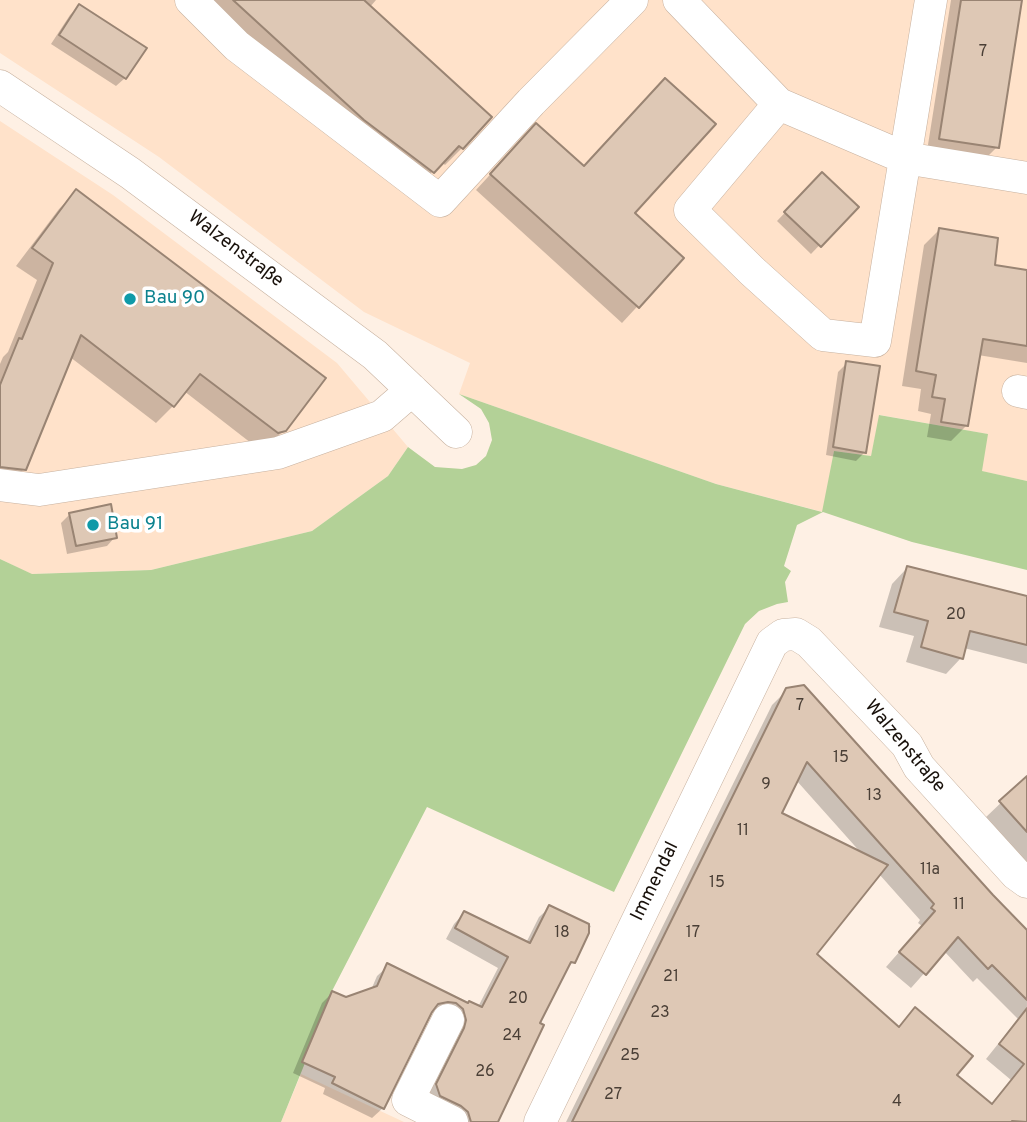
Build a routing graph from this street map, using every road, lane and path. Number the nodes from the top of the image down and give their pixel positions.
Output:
1 (191, 0) edge
2 (632, 0) edge
3 (679, 0) edge
4 (931, 0) edge
5 (0, 86) edge
6 (779, 104) junction
7 (905, 158) junction
8 (1027, 178) edge
9 (412, 390) junction
10 (456, 432) dead end
11 (0, 485) edge
12 (772, 643) joint
13 (1027, 881) edge
14 (447, 1020) dead end
15 (452, 1122) edge
16 (540, 1122) edge

1 - 2 street
3 - 6 street
4 - 7 street
5 - 9 street, Walzenstraße
6 - 7 street
6 - 7 street
7 - 8 street
9 - 10 street, Walzenstraße
9 - 11 street
12 - 13 street, Walzenstraße
12 - 16 street, Immendal
14 - 15 street

